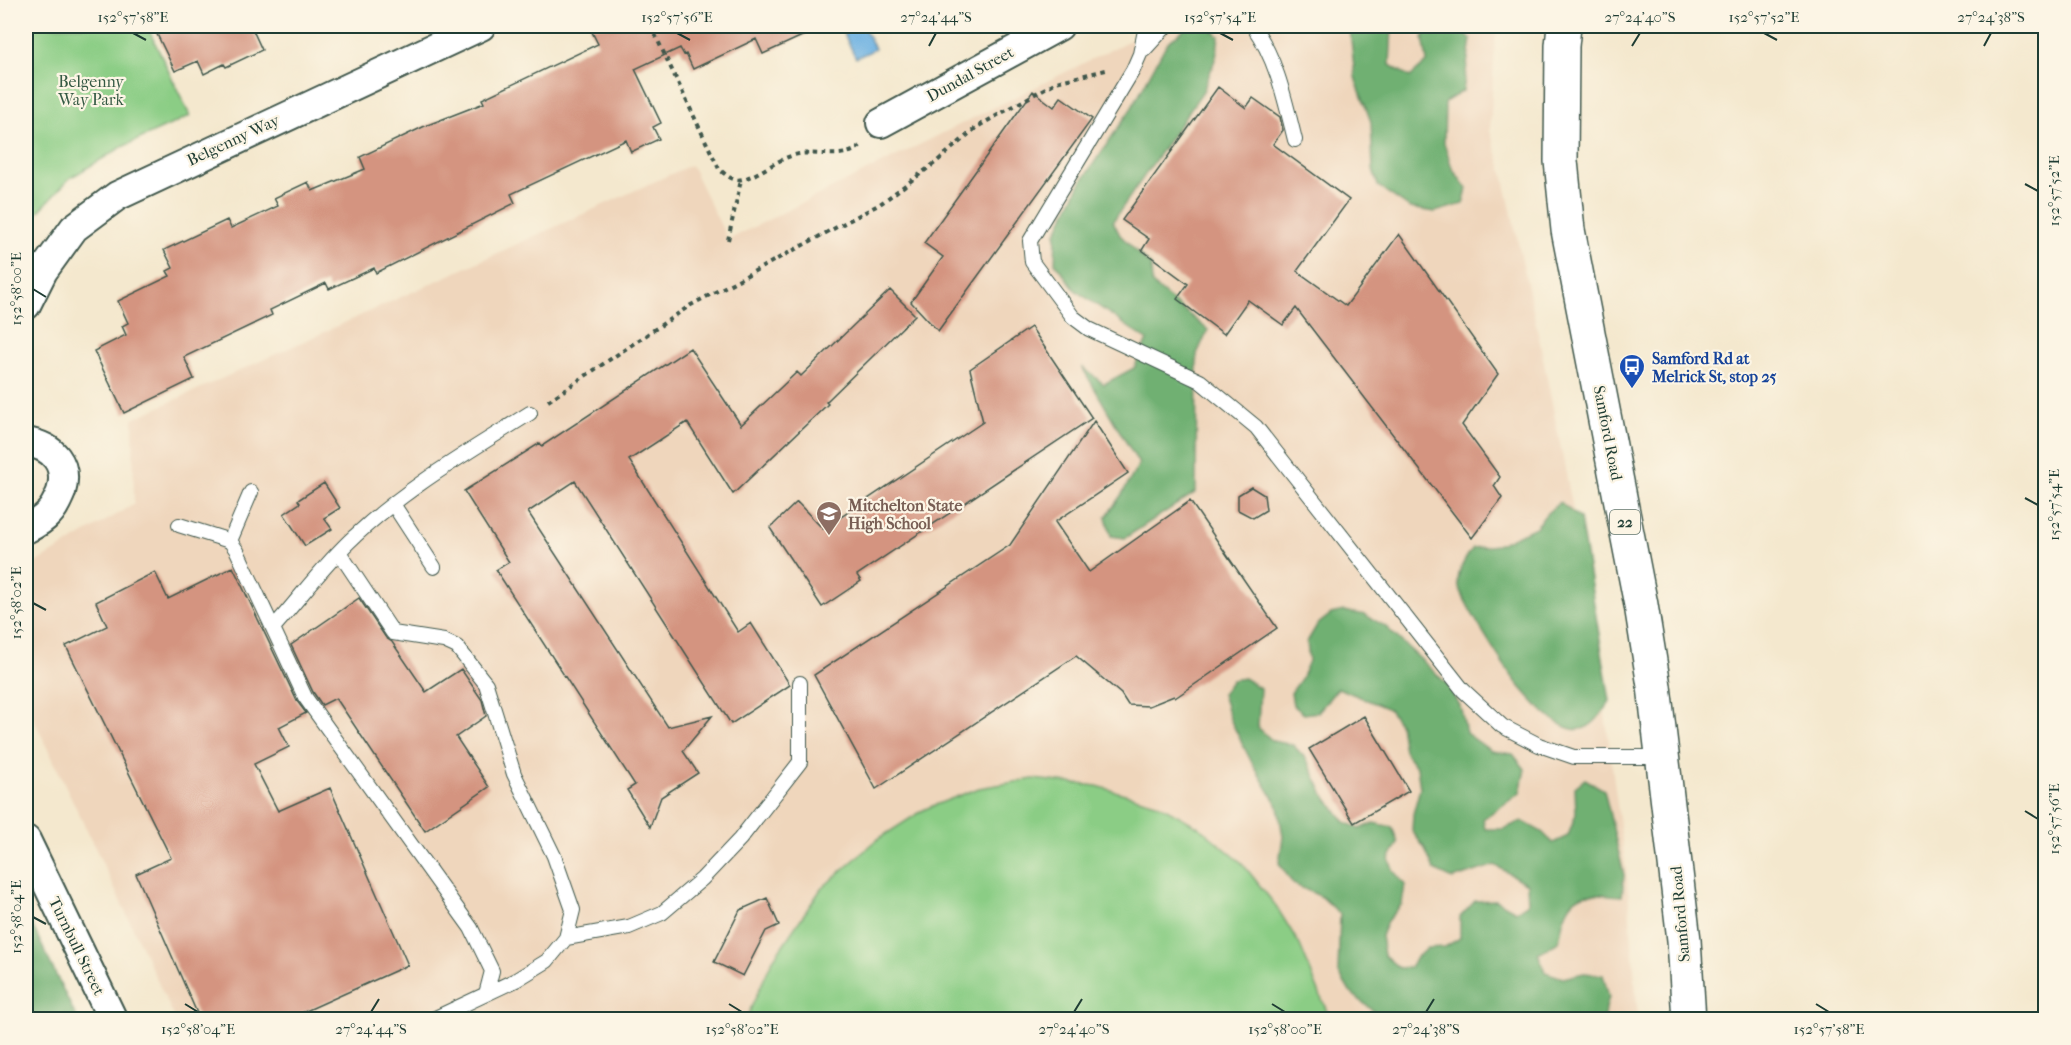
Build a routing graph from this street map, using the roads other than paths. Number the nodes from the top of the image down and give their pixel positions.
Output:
1 (481, 26) edge
2 (1059, 26) edge
3 (1146, 26) edge
4 (1166, 26) edge
5 (1253, 26) edge
6 (1564, 26) edge
7 (1140, 54) junction
8 (881, 123) road end
9 (1294, 140) dead end
10 (26, 305) edge
11 (530, 413) road end
12 (26, 442) edge
13 (251, 492) dead end
14 (393, 504) junction
15 (179, 525) dead end
16 (26, 529) edge
17 (230, 542) junction
18 (339, 552) junction
19 (434, 567) dead end
20 (273, 628) junction
21 (800, 683) dead end
22 (1662, 757) junction
23 (26, 840) edge
24 (566, 938) junction
25 (486, 994) junction
26 (113, 1020) edge
27 (431, 1020) edge
28 (1689, 1020) edge

1 - 10 street, Belgenny Way
2 - 8 street, Dundal Street
3 - 7 lane
4 - 7 lane
5 - 9 lane
6 - 22 main road, Samford Road / 22
7 - 22 lane
11 - 14 lane
12 - 16 street
13 - 17 lane
14 - 18 lane
14 - 19 lane
15 - 17 lane
17 - 20 lane
18 - 20 lane
18 - 24 lane
20 - 25 lane
21 - 24 lane
22 - 28 main road, Samford Road / 22
23 - 26 street, Turnbull Street
24 - 25 lane
25 - 27 lane

